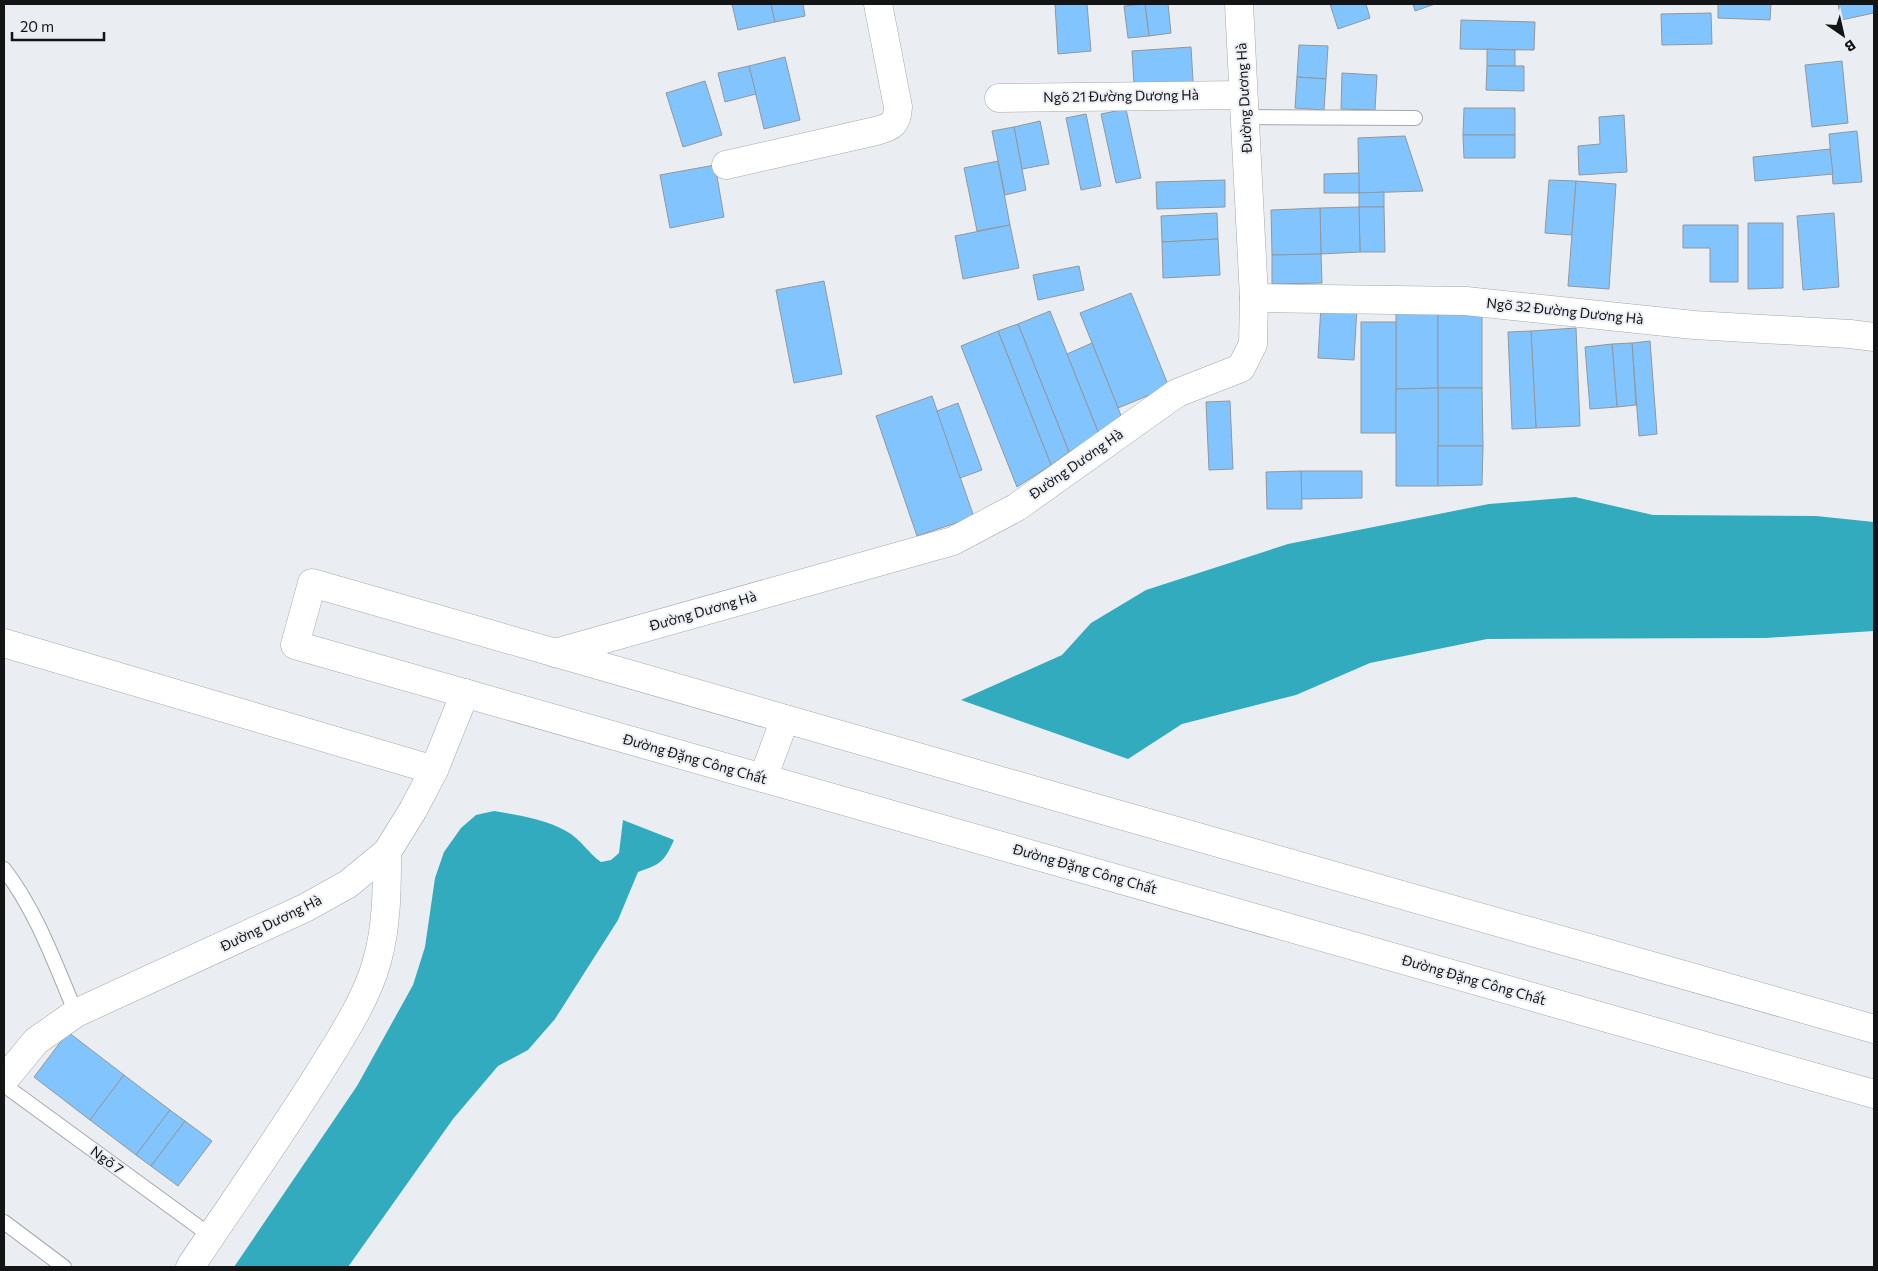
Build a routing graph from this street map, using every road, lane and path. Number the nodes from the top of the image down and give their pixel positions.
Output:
1 (878, 4) edge
2 (1239, 4) edge
3 (999, 98) dead end
4 (1244, 106) junction
5 (1415, 118) dead end
6 (726, 164) dead end
7 (1254, 298) junction
8 (1874, 337) edge
9 (4, 643) edge
10 (554, 653) junction
11 (465, 693) junction
12 (785, 719) junction
13 (434, 770) junction
14 (764, 778) junction
15 (387, 852) junction
16 (4, 869) edge
17 (76, 1013) junction
18 (1874, 1029) edge
19 (4, 1080) edge
20 (4, 1085) edge
21 (1874, 1094) edge
22 (4, 1222) edge
23 (210, 1236) junction
24 (64, 1267) edge
25 (190, 1267) edge

1 - 6 street
2 - 4 street, Đường Dương Hà
3 - 4 street, Ngõ 21 Đường Dương Hà
4 - 5 lane
4 - 7 street, Đường Dương Hà
7 - 8 street, Ngõ 32 Đường Dương Hà
7 - 10 street, Đường Dương Hà
9 - 13 street
10 - 11 street, Đường Đặng Công Chất
10 - 12 street
11 - 13 street, Đường Dương Hà
11 - 14 street, Đường Đặng Công Chất
12 - 14 street
12 - 18 street
13 - 15 street, Đường Dương Hà
14 - 21 street, Đường Đặng Công Chất
15 - 17 street, Đường Dương Hà
15 - 23 street
16 - 17 lane
17 - 19 street, Đường Dương Hà
20 - 23 lane, Ngõ 7
22 - 24 lane
23 - 25 street

